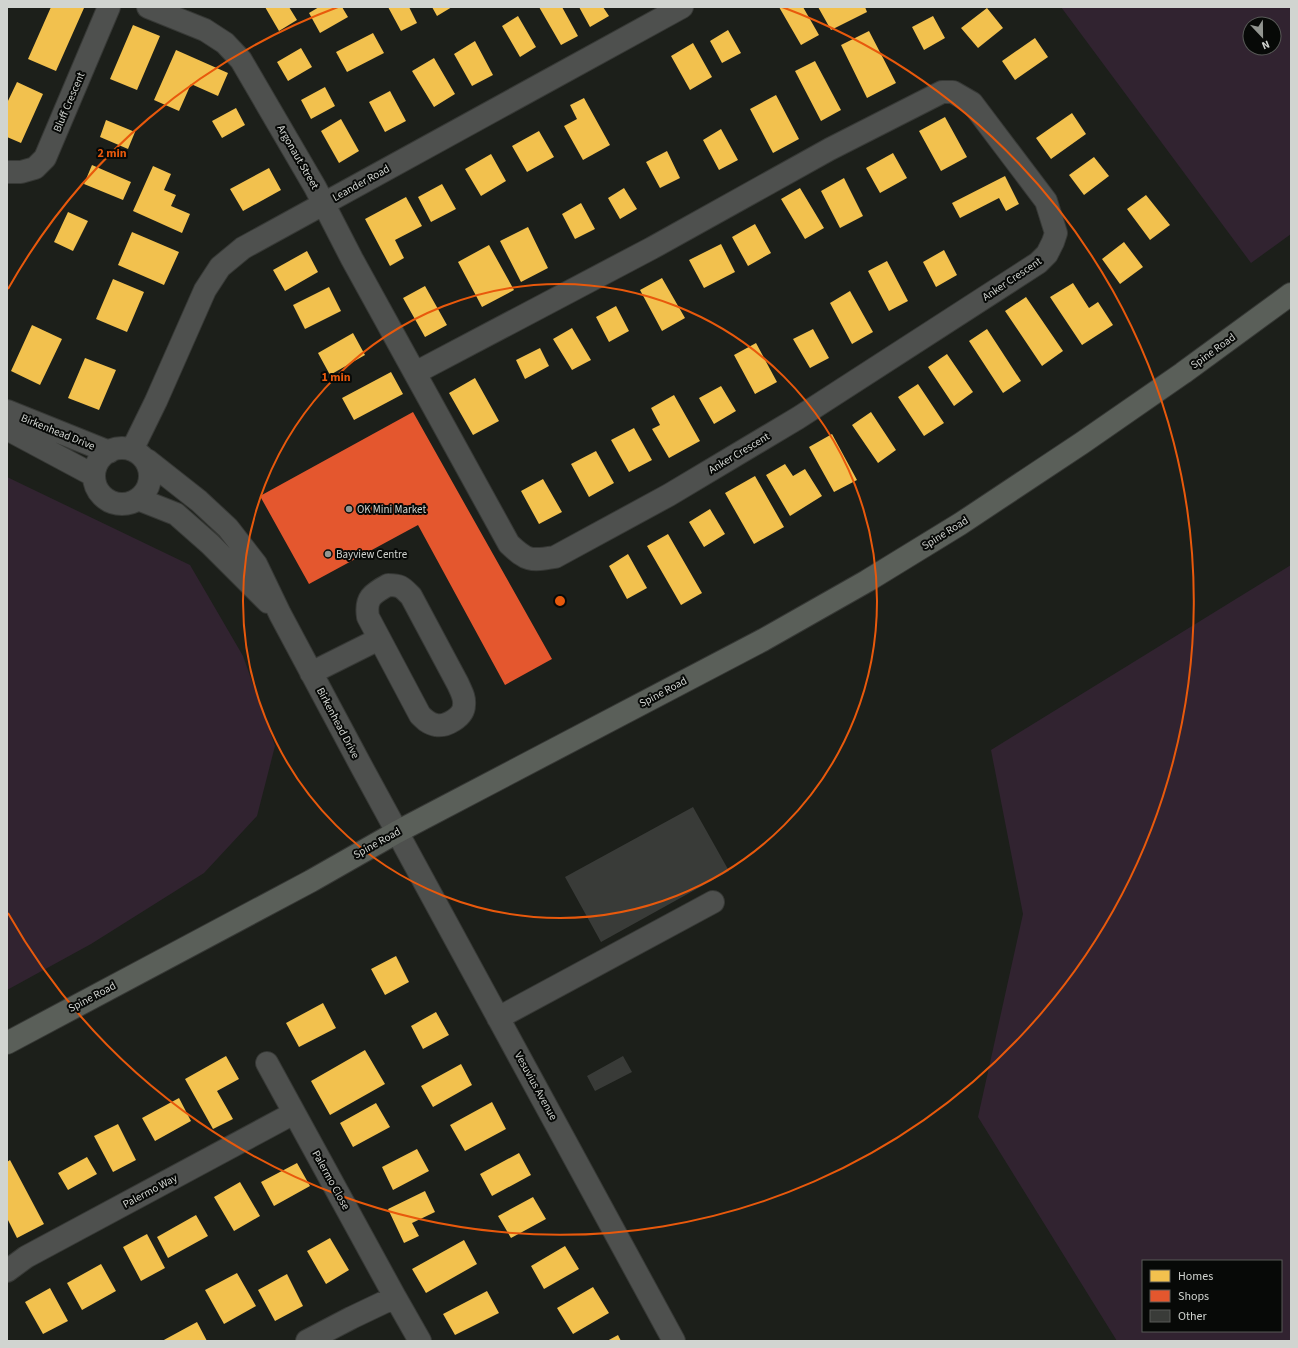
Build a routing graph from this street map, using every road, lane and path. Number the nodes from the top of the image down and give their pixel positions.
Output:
1 (109, 7) edge
2 (148, 7) edge
3 (682, 7) edge
4 (7, 172) edge
5 (324, 203) junction
6 (1291, 294) edge
7 (415, 373) junction
8 (7, 411) edge
9 (7, 429) edge
10 (109, 452) junction
11 (140, 454) junction
12 (93, 475) junction
13 (138, 499) junction
14 (280, 614) junction
15 (379, 639) junction
16 (311, 673) junction
17 (397, 832) junction
18 (714, 902) dead end
19 (498, 1018) junction
20 (7, 1043) edge
21 (267, 1063) dead end
22 (294, 1113) junction
23 (7, 1271) edge
24 (395, 1297) junction
25 (307, 1341) edge
26 (420, 1341) edge
27 (674, 1341) edge

1 - 4 street, Bluff Crescent
2 - 5 street, Argonaut Street
3 - 5 street, Leander Road
5 - 7 street, Argonaut Street
5 - 11 street, Leander Road
6 - 17 main road, Spine Road
7 - 7 street, Anker Crescent
8 - 10 street, Birkenhead Drive
9 - 12 street, Birkenhead Drive
10 - 11 street
10 - 12 street
11 - 13 street
11 - 14 street, Birkenhead Drive
12 - 13 street
13 - 14 street, Birkenhead Drive
14 - 16 street, Birkenhead Drive
15 - 15 street
15 - 16 street
16 - 17 street, Birkenhead Drive
17 - 19 street, Vesuvius Avenue
17 - 20 main road, Spine Road
18 - 19 street
19 - 27 street, Vesuvius Avenue
21 - 22 street, Palermo Close
22 - 23 street, Palermo Way
22 - 24 street, Palermo Close
24 - 25 street
24 - 26 street, Palermo Close

